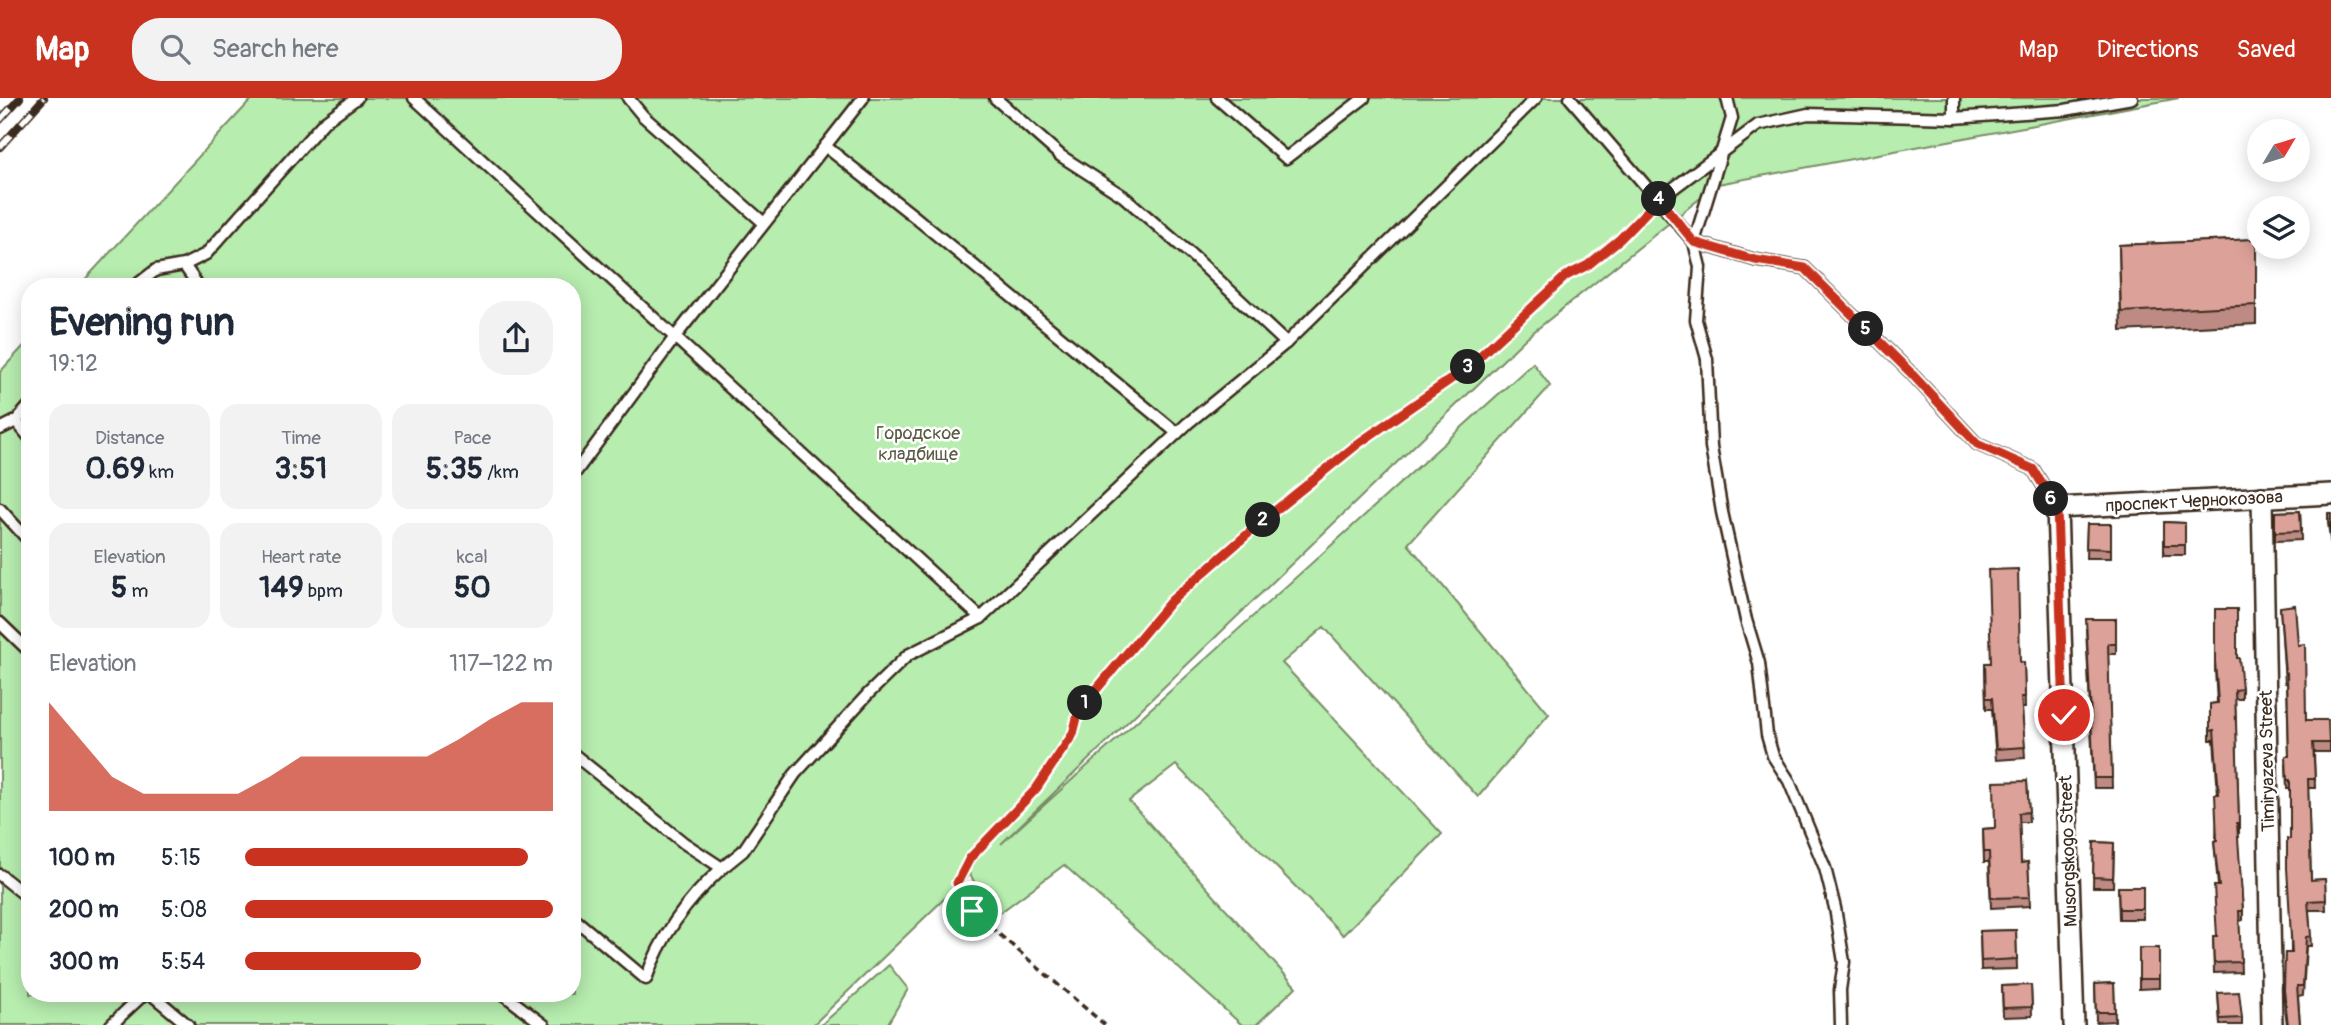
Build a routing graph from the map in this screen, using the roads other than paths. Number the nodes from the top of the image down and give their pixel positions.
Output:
1 (357, 98) edge
2 (414, 98) edge
3 (628, 98) edge
4 (863, 98) edge
5 (995, 98) edge
6 (1216, 98) edge
7 (1364, 98) edge
8 (1535, 98) edge
9 (1570, 98) edge
10 (1727, 98) edge
11 (1954, 98) edge
12 (2132, 98) edge
13 (1954, 118) junction
14 (825, 146) junction
15 (1721, 152) junction
16 (1659, 199) junction
17 (764, 223) junction
18 (1694, 242) junction
19 (184, 265) junction
20 (146, 278) edge
21 (193, 278) edge
22 (675, 337) junction
23 (1286, 343) junction
24 (21, 415) edge
25 (16, 421) junction
26 (21, 427) edge
27 (0, 429) edge
28 (1177, 433) junction
29 (581, 465) edge
30 (2331, 494) edge
31 (2262, 498) junction
32 (2057, 508) junction
33 (0, 509) edge
34 (21, 532) edge
35 (981, 618) junction
36 (0, 623) edge
37 (21, 643) edge
38 (581, 761) edge
39 (722, 868) junction
40 (0, 876) edge
41 (21, 892) edge
42 (581, 925) edge
43 (136, 1002) edge
44 (160, 1002) edge
45 (514, 1002) edge
46 (111, 1025) edge
47 (188, 1025) edge
48 (544, 1025) edge
49 (1840, 1025) edge
50 (2074, 1025) edge
51 (2272, 1025) edge

1 - 19 lane
2 - 22 lane
3 - 17 lane
4 - 14 lane
5 - 23 lane
6 - 7 lane
8 - 23 lane
9 - 16 lane
10 - 15 lane
11 - 13 lane
12 - 13 lane
13 - 15 lane
14 - 17 lane
14 - 28 lane
15 - 16 lane
15 - 18 lane
16 - 18 lane
17 - 22 lane
18 - 32 lane
18 - 49 lane
19 - 20 lane
19 - 21 lane
22 - 29 lane
22 - 35 lane
23 - 28 lane
24 - 25 lane
25 - 26 lane
25 - 27 lane
28 - 35 lane
30 - 31 street, проспект Чернокозова
31 - 32 street, проспект Чернокозова
31 - 51 street, Timiryazeva Street
32 - 50 street, Musorgskogo Street
33 - 34 lane
35 - 39 lane
36 - 37 lane
38 - 39 lane
39 - 42 lane
40 - 41 lane
43 - 46 lane
44 - 47 lane
45 - 48 lane

